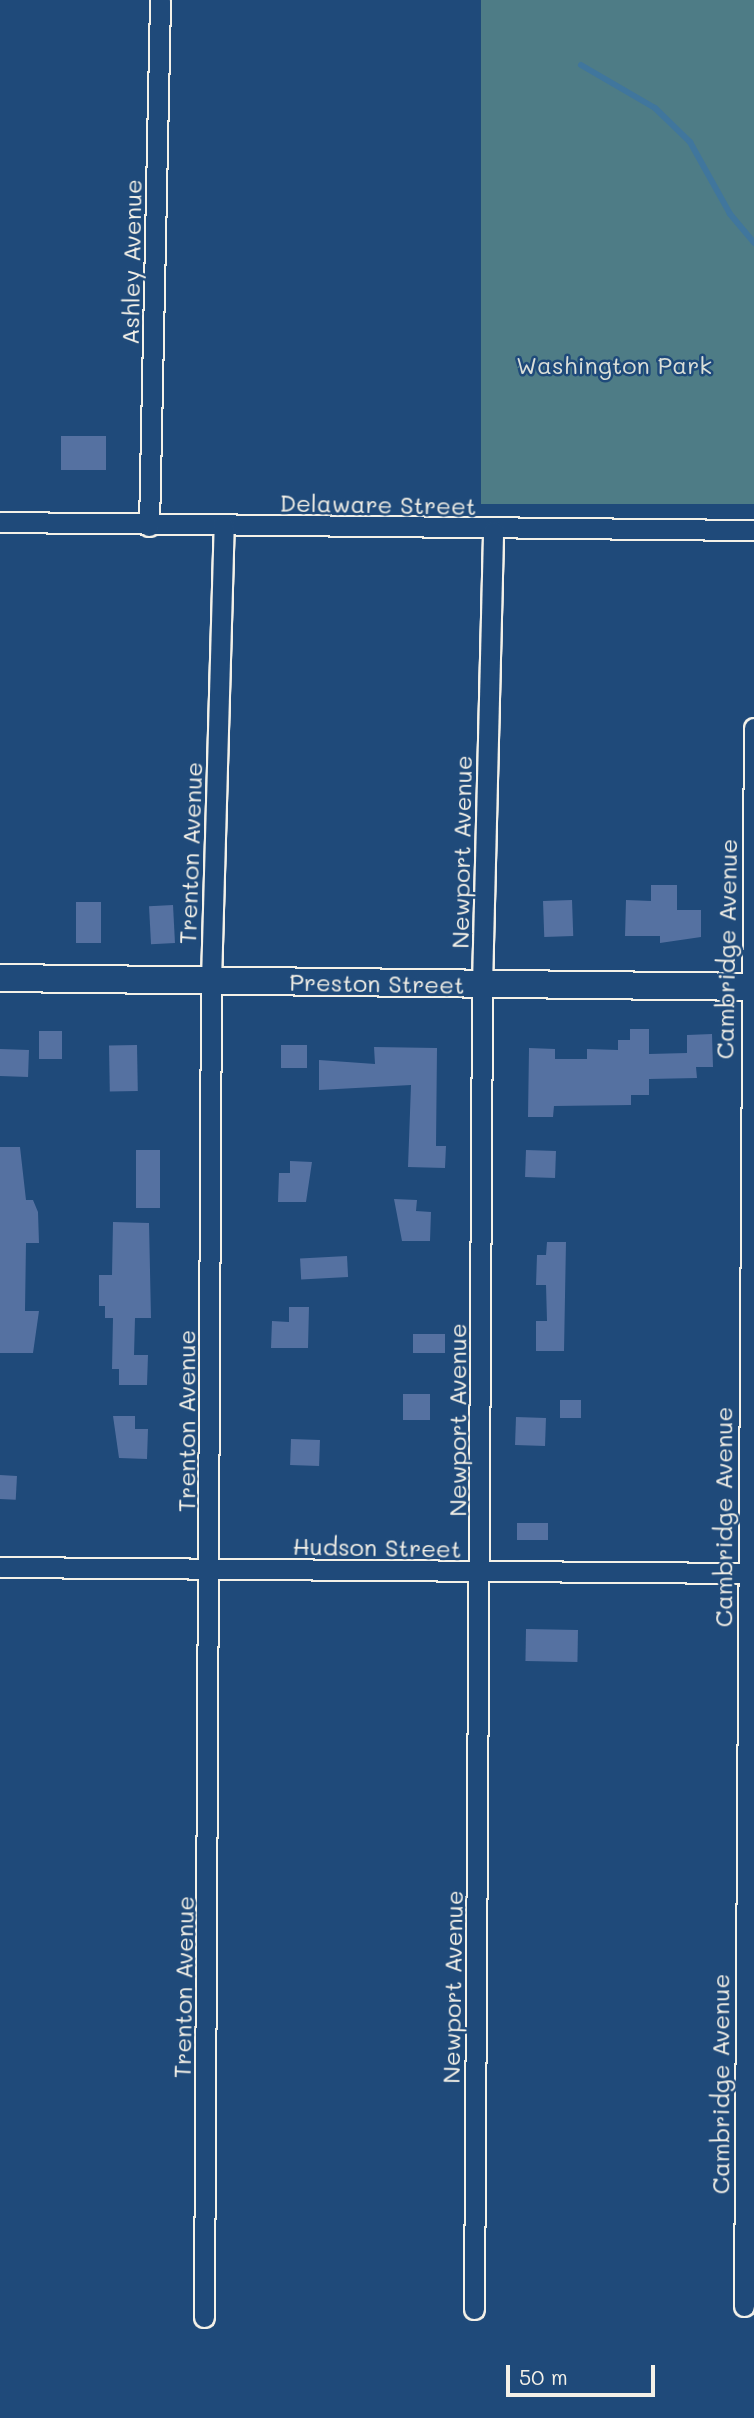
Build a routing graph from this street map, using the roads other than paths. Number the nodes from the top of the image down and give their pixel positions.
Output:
1 (160, 0) edge
2 (0, 522) edge
3 (224, 525) junction
4 (149, 526) junction
5 (754, 530) edge
6 (493, 531) junction
7 (754, 727) edge
8 (0, 978) edge
9 (211, 981) junction
10 (482, 985) junction
11 (751, 987) edge
12 (0, 1567) edge
13 (211, 1570) junction
14 (481, 1572) junction
15 (751, 1573) edge
16 (744, 2306) dead end
17 (474, 2309) dead end
18 (204, 2316) dead end

1 - 4 street, Ashley Avenue
2 - 4 street, Delaware Street
3 - 4 street, Delaware Street
3 - 6 street, Delaware Street
3 - 9 street, Trenton Avenue
5 - 6 street, Delaware Street
6 - 10 street, Newport Avenue
7 - 11 street, Cambridge Avenue
8 - 9 street, Preston Street
9 - 10 street, Preston Street
9 - 13 street, Trenton Avenue
10 - 11 street, Preston Street
10 - 14 street, Newport Avenue
11 - 15 street, Cambridge Avenue
12 - 13 street, Hudson Street
13 - 14 street, Hudson Street
13 - 18 street, Trenton Avenue
14 - 15 street, Hudson Street
14 - 17 street, Newport Avenue
15 - 16 street, Cambridge Avenue

